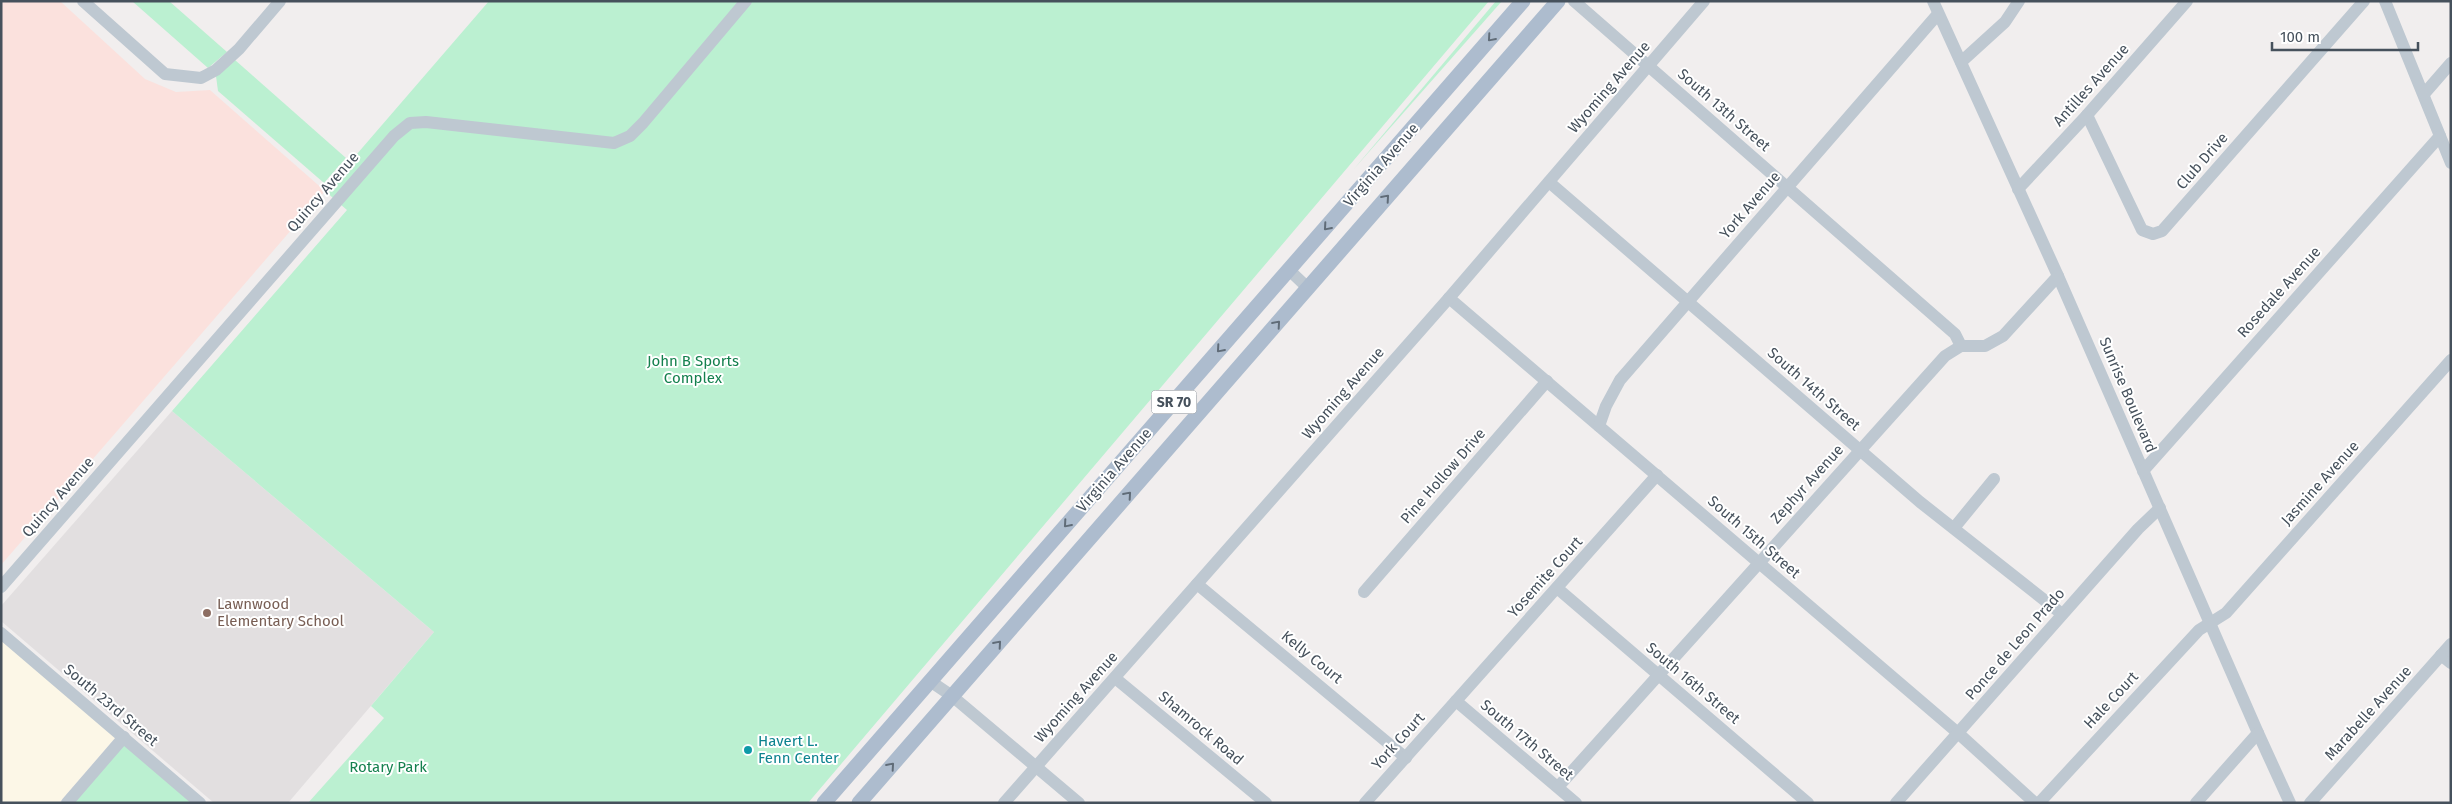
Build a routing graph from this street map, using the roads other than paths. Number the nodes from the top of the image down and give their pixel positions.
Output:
1 (83, 1) edge
2 (280, 1) edge
3 (746, 1) edge
4 (1523, 1) edge
5 (1558, 1) edge
6 (1574, 1) edge
7 (1704, 1) edge
8 (1933, 1) edge
9 (2019, 1) edge
10 (2187, 1) edge
11 (2364, 1) edge
12 (2385, 1) edge
13 (1938, 14) junction
14 (1961, 62) junction
15 (2451, 63) edge
16 (1648, 66) junction
17 (2424, 94) junction
18 (2087, 115) junction
19 (2440, 136) junction
20 (2451, 163) edge
21 (1549, 182) junction
22 (1788, 186) junction
23 (2018, 189) junction
24 (1289, 270) junction
25 (2058, 276) junction
26 (1308, 288) junction
27 (1449, 298) junction
28 (1688, 302) junction
29 (1961, 346) junction
30 (2451, 360) edge
31 (1547, 381) junction
32 (1599, 426) junction
33 (1859, 450) junction
34 (2143, 471) junction
35 (1658, 475) junction
36 (1994, 479) dead end
37 (2160, 508) junction
38 (1954, 528) junction
39 (1758, 563) junction
40 (1197, 584) junction
41 (1, 587) edge
42 (1557, 588) junction
43 (1364, 592) dead end
44 (2062, 614) junction
45 (2209, 622) junction
46 (1, 633) edge
47 (2451, 644) edge
48 (2446, 659) edge
49 (1658, 675) junction
50 (1115, 678) junction
51 (930, 681) junction
52 (952, 696) junction
53 (1456, 701) junction
54 (1958, 733) junction
55 (2258, 733) junction
56 (124, 737) junction
57 (1406, 758) junction
58 (1035, 766) junction
59 (1558, 787) junction
60 (67, 803) edge
61 (200, 803) edge
62 (824, 803) edge
63 (859, 803) edge
64 (1004, 803) edge
65 (1079, 803) edge
66 (1266, 803) edge
67 (1365, 803) edge
68 (1576, 803) edge
69 (1808, 803) edge
70 (1896, 803) edge
71 (2037, 803) edge
72 (2196, 803) edge
73 (2290, 803) edge
74 (2310, 803) edge

1 - 2 street
3 - 41 street, Quincy Avenue
4 -> 24 main road, Virginia Avenue / SR 70
26 -> 5 main road, Virginia Avenue / SR 70
6 - 16 street, South 13th Street
7 - 16 street, Wyoming Avenue
8 - 13 street, Sunrise Boulevard
9 - 14 street
10 - 18 street, Antilles Avenue
11 - 18 street, Club Drive
12 - 17 street
13 - 14 street, Sunrise Boulevard
13 - 22 street, York Avenue
14 - 23 street, Sunrise Boulevard
15 - 17 street
16 - 21 street, Wyoming Avenue
16 - 22 street, South 13th Street
17 - 19 street
18 - 23 street, Antilles Avenue
19 - 20 street
19 - 34 street, Rosedale Avenue
21 - 27 street, Wyoming Avenue
21 - 28 street, South 14th Street
22 - 28 street, York Avenue
22 - 29 street, South 13th Street
23 - 25 street, Sunrise Boulevard
24 - 26 street
24 -> 51 main road, Virginia Avenue / SR 70
25 - 29 street
25 - 34 street, Sunrise Boulevard
52 -> 26 main road, Virginia Avenue / SR 70
27 - 31 street, South 15th Street
27 - 40 street, Wyoming Avenue
28 - 32 street, York Avenue
28 - 33 street, South 14th Street
29 - 33 street, Zephyr Avenue
30 - 45 street, Jasmine Avenue
31 - 32 street, South 15th Street
31 - 43 street, Pine Hollow Drive
32 - 35 street, South 15th Street
33 - 38 street, South 14th Street
33 - 39 street, Zephyr Avenue
34 - 37 street, Sunrise Boulevard
35 - 39 street, South 15th Street
35 - 42 street, Yosemite Court
36 - 38 street
37 - 44 street, Ponce de Leon Prado
37 - 45 street, Sunrise Boulevard
38 - 44 street, South 14th Street
39 - 49 street, Zephyr Avenue
39 - 54 street, South 15th Street
40 - 50 street, Wyoming Avenue
40 - 57 street, Kelly Court
42 - 49 street, South 16th Street
42 - 53 street, Yosemite Court
44 - 54 street, Ponce de Leon Prado
45 - 55 street, Sunrise Boulevard
45 - 71 street, Hale Court
46 - 56 street, South 23rd Street
47 - 48 street, Marabelle Avenue
48 - 74 street, Marabelle Avenue
49 - 59 street, Zephyr Avenue
49 - 69 street, South 16th Street
50 - 58 street, Wyoming Avenue
50 - 66 street, Shamrock Road
51 - 52 street
51 - 62 main road, Virginia Avenue / SR 70
52 - 58 street
63 -> 52 main road, Virginia Avenue / SR 70
53 - 57 street, York Court
53 - 59 street, South 17th Street
54 - 70 street, Ponce de Leon Prado
54 - 71 street, South 15th Street
55 - 72 street
55 - 73 street, Sunrise Boulevard
56 - 60 street
56 - 61 street, South 23rd Street
57 - 67 street, York Court
58 - 64 street, Wyoming Avenue
58 - 65 street
59 - 68 street, South 17th Street

